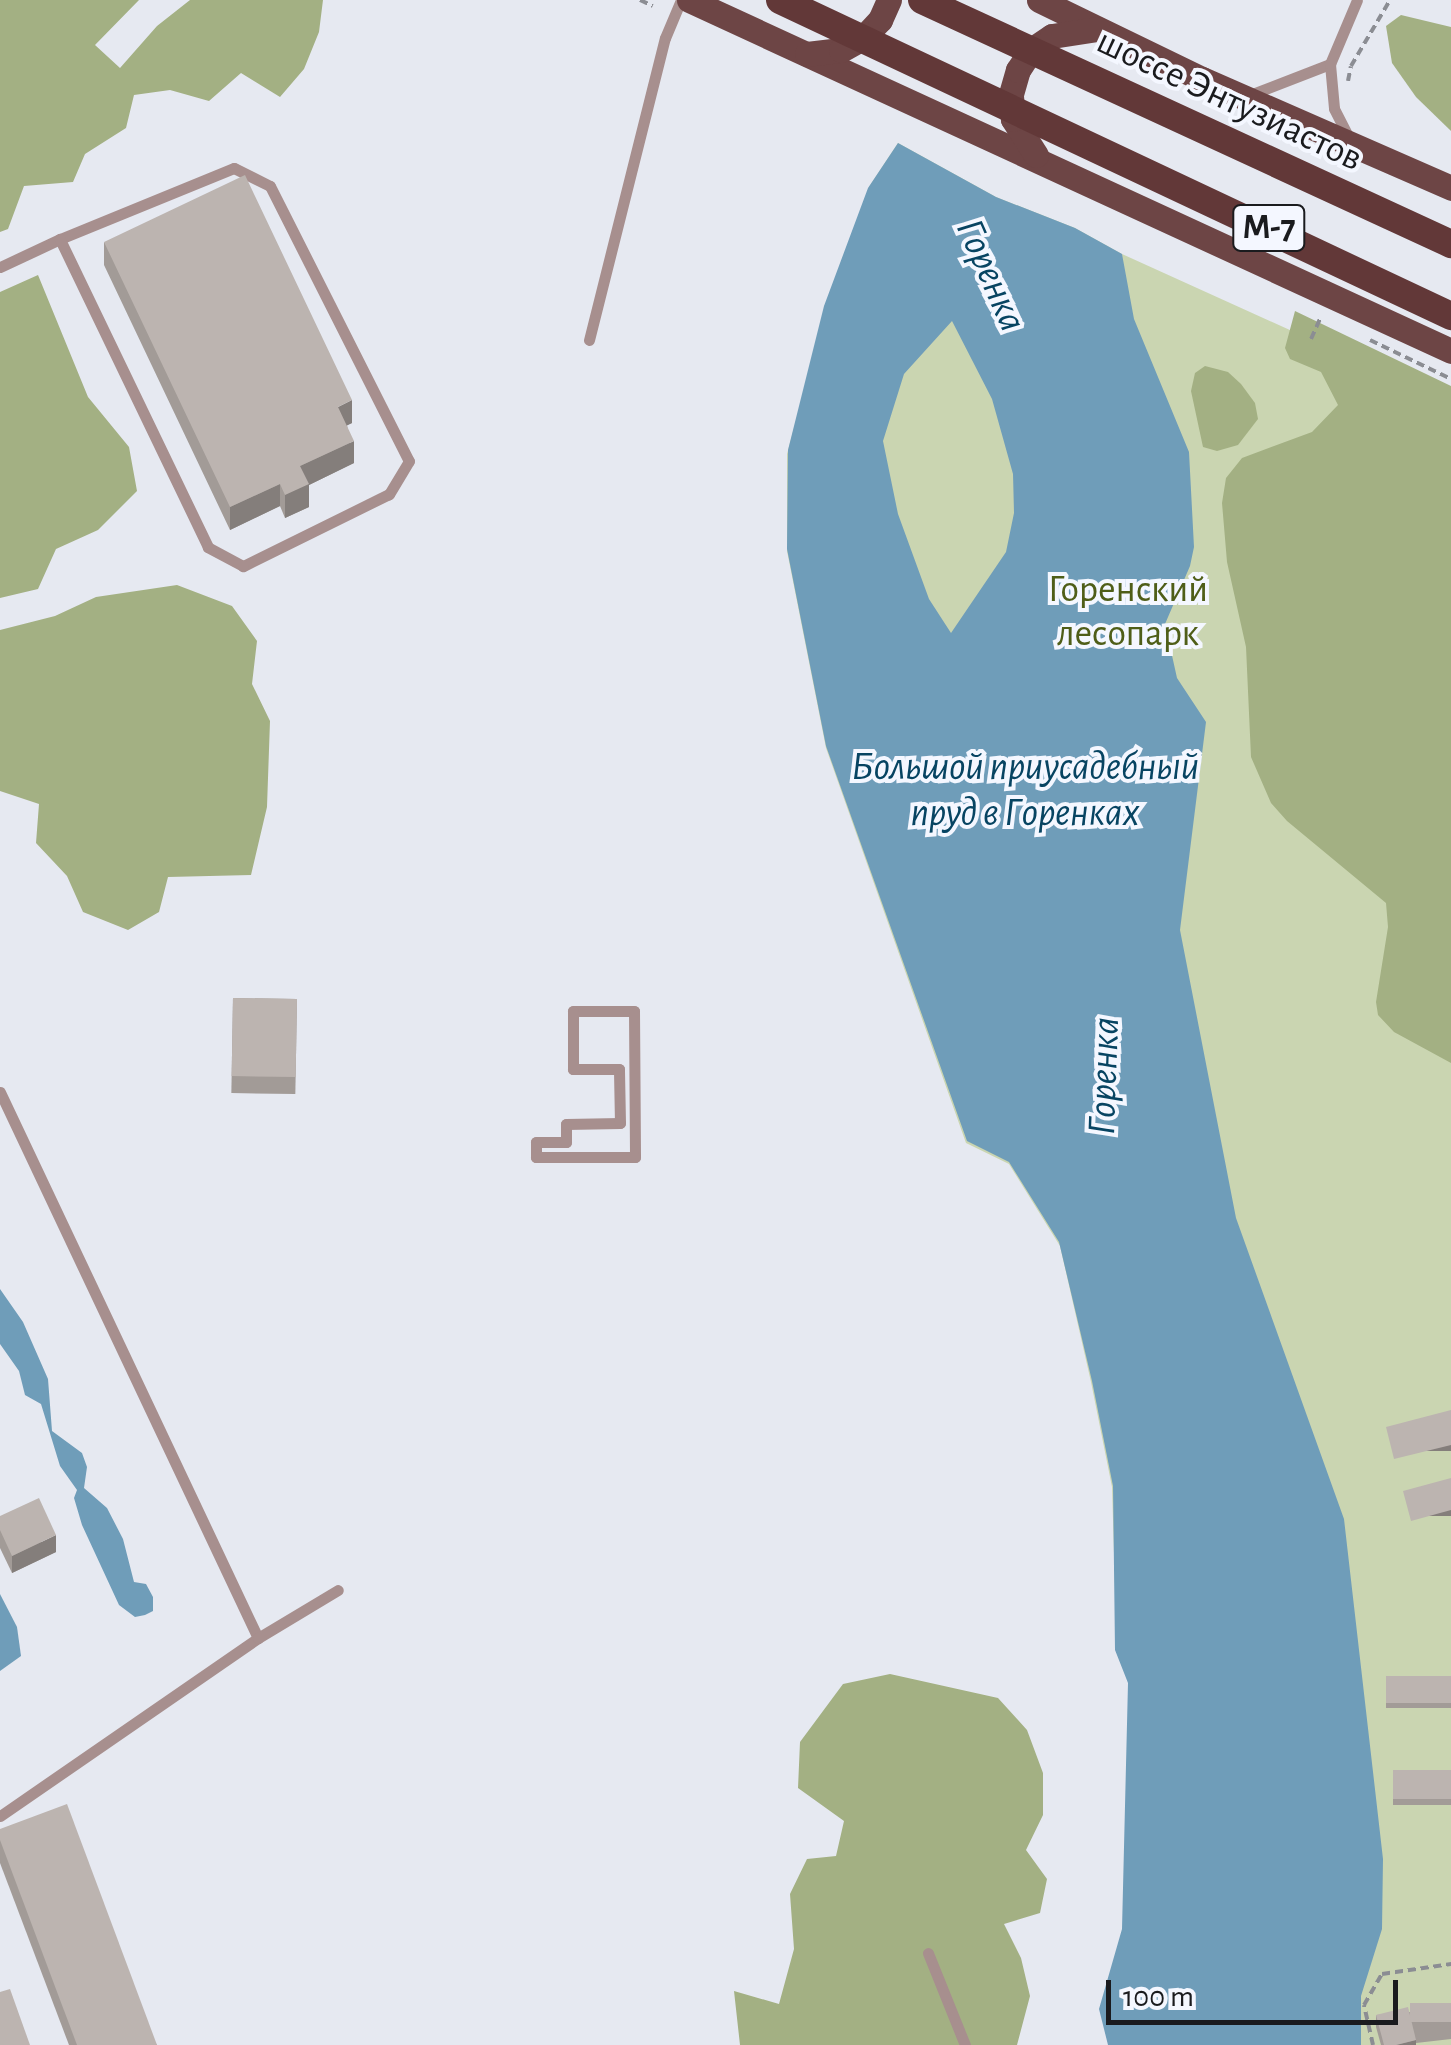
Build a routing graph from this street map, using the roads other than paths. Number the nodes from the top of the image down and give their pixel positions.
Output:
1 (681, 0) edge
2 (689, 0) edge
3 (780, 0) edge
4 (889, 0) edge
5 (922, 0) edge
6 (1039, 0) edge
7 (1357, 0) edge
8 (1102, 29) junction
9 (806, 54) junction
10 (1330, 64) junction
11 (1245, 96) junction
12 (1362, 151) junction
13 (1042, 162) junction
14 (1451, 188) edge
15 (60, 239) junction
16 (1451, 244) edge
17 (0, 267) edge
18 (1451, 316) edge
19 (589, 340) dead end
20 (1451, 351) edge
21 (634, 1011) joint
22 (0, 1092) edge
23 (338, 1590) dead end
24 (258, 1638) junction
25 (0, 1816) edge
26 (928, 1953) dead end
27 (965, 2045) edge

1 - 19 lane
2 - 9 main road
3 - 18 highway, М-7
4 - 9 main road
5 - 16 highway, шоссе Энтузиастов / М-7
6 - 8 main road
7 - 10 lane
8 - 11 main road
8 - 13 main road
9 - 13 main road
10 - 11 lane
10 - 12 lane
11 - 12 main road
12 - 14 main road
13 - 20 main road
15 - 15 lane
15 - 17 lane
21 - 21 lane
22 - 24 lane
23 - 24 lane
24 - 25 lane
26 - 27 lane

